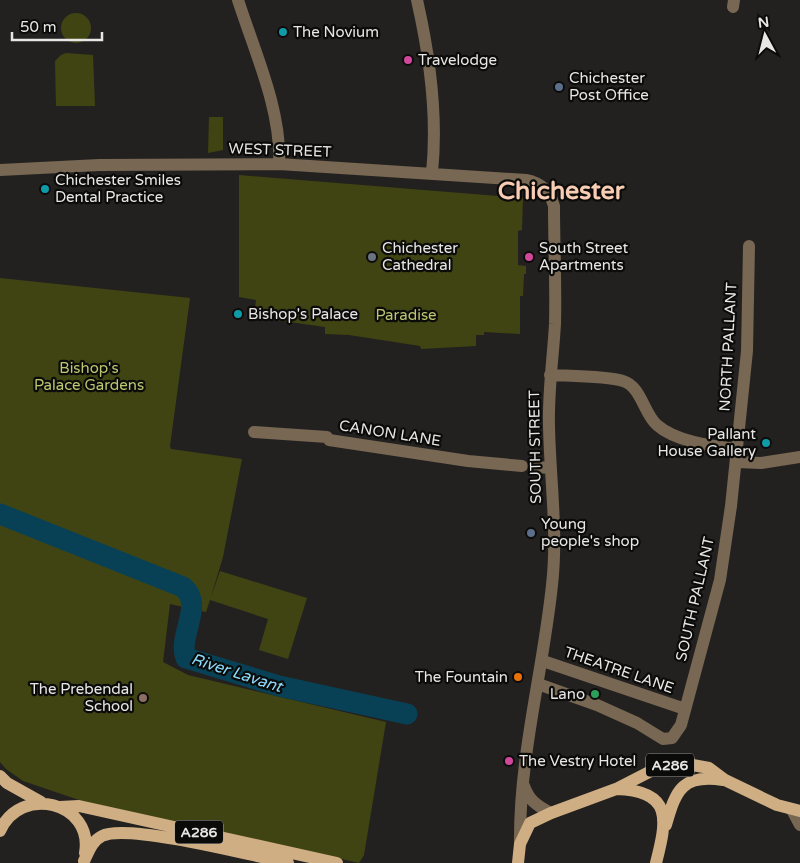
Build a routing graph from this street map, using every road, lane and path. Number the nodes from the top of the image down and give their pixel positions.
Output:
1 (238, 0) edge
2 (417, 0) edge
3 (279, 164) junction
4 (0, 170) edge
5 (432, 174) junction
6 (551, 198) joint
7 (749, 246) dead end
8 (550, 375) junction
9 (254, 432) dead end
10 (737, 455) junction
11 (800, 457) edge
12 (550, 468) junction
13 (543, 662) junction
14 (537, 689) junction
15 (686, 709) junction
16 (0, 776) edge
17 (522, 780) junction
18 (725, 780) junction
19 (616, 790) junction
20 (41, 802) junction
21 (60, 807) junction
22 (796, 810) edge
23 (551, 813) junction
24 (800, 825) edge
25 (664, 830) junction
26 (0, 831) edge
27 (520, 844) junction
28 (84, 862) edge
29 (288, 863) edge
30 (337, 863) edge
31 (518, 863) edge
32 (656, 863) edge

1 - 3 street
2 - 5 street
3 - 4 street, WEST STREET
3 - 5 street, WEST STREET
5 - 6 street, WEST STREET
6 - 8 street, SOUTH STREET
7 - 10 street, NORTH PALLANT
8 - 10 street
8 - 12 street, SOUTH STREET
9 - 12 street, CANON LANE
10 - 11 street
10 - 15 street, SOUTH PALLANT
12 - 13 street, SOUTH STREET
13 - 14 street, SOUTH STREET
13 - 15 street, THEATRE LANE
14 - 15 street, SOUTH PALLANT
14 - 17 street, SOUTH STREET
16 - 20 main road
17 - 23 street
17 - 27 street, SOUTH STREET
18 - 19 main road, A286
18 - 22 main road, A286
18 - 25 main road, A286
19 - 23 main road, A286
19 - 25 main road, A286
20 - 21 main road
20 - 26 main road
21 - 28 main road
21 - 30 main road, A286
22 - 24 street
23 - 27 main road, A286
25 - 32 main road, A286
27 - 31 main road, A286
28 - 29 main road, A286

